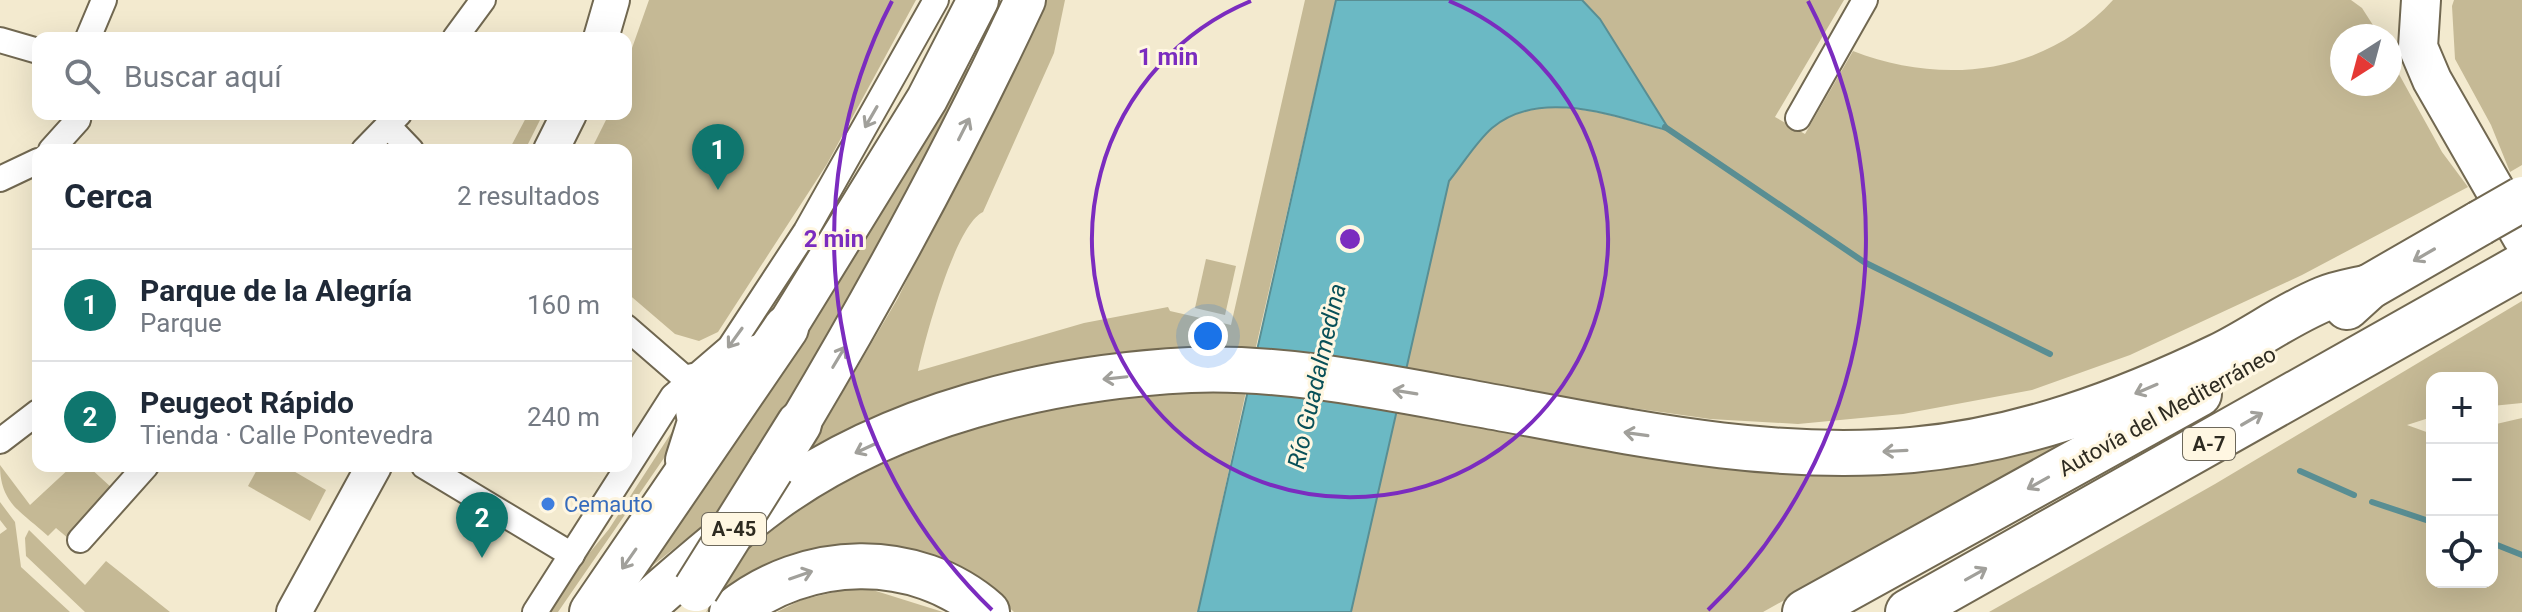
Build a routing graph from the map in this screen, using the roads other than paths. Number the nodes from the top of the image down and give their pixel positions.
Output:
1 (104, 0) edge
2 (483, 0) edge
3 (612, 0) edge
4 (936, 0) edge
5 (978, 0) edge
6 (1025, 0) edge
7 (1865, 0) edge
8 (2389, 0) edge
9 (2421, 0) edge
10 (91, 32) edge
11 (459, 32) edge
12 (603, 32) edge
13 (0, 40) edge
14 (2418, 47) junction
15 (32, 49) edge
16 (1798, 118) dead end
17 (78, 120) edge
18 (394, 120) edge
19 (566, 120) edge
20 (56, 144) edge
21 (370, 144) edge
22 (408, 144) edge
23 (554, 144) edge
24 (32, 164) edge
25 (0, 179) edge
26 (2522, 199) edge
27 (2518, 259) edge
28 (2369, 287) junction
29 (786, 328) junction
30 (632, 332) edge
31 (691, 384) junction
32 (32, 417) edge
33 (799, 424) joint
34 (0, 441) edge
35 (632, 461) edge
36 (141, 472) edge
37 (371, 472) edge
38 (434, 472) edge
39 (625, 472) edge
40 (666, 505) junction
41 (80, 540) dead end
42 (572, 555) junction
43 (689, 600) edge
44 (294, 612) edge
45 (535, 612) edge
46 (592, 612) edge
47 (638, 612) edge
48 (732, 612) edge
49 (987, 612) edge
50 (1805, 612) edge
51 (1908, 612) edge

1 - 10 street
2 - 11 street
3 - 12 main road
4 -> 31 street
5 - 29 highway
33 -> 6 highway
7 - 16 street
8 - 14 main road
9 - 14 main road
13 - 15 street
14 - 27 main road
17 - 20 street
18 - 21 street
18 - 22 street
19 - 23 main road
24 - 25 street
26 -> 28 highway, Autovía del Mediterráneo / A-7, bridge
51 -> 27 highway, A-7
28 -> 47 highway
28 -> 50 highway, Autovía del Mediterráneo / A-7
29 - 31 highway
29 - 40 highway
30 - 31 street
31 - 35 street
31 - 40 highway
32 - 34 street
33 - 43 highway, A-45, bridge
36 - 41 street
37 - 44 main road
38 - 42 street
39 - 42 street
40 -> 46 highway
42 - 45 street
48 -> 49 highway

